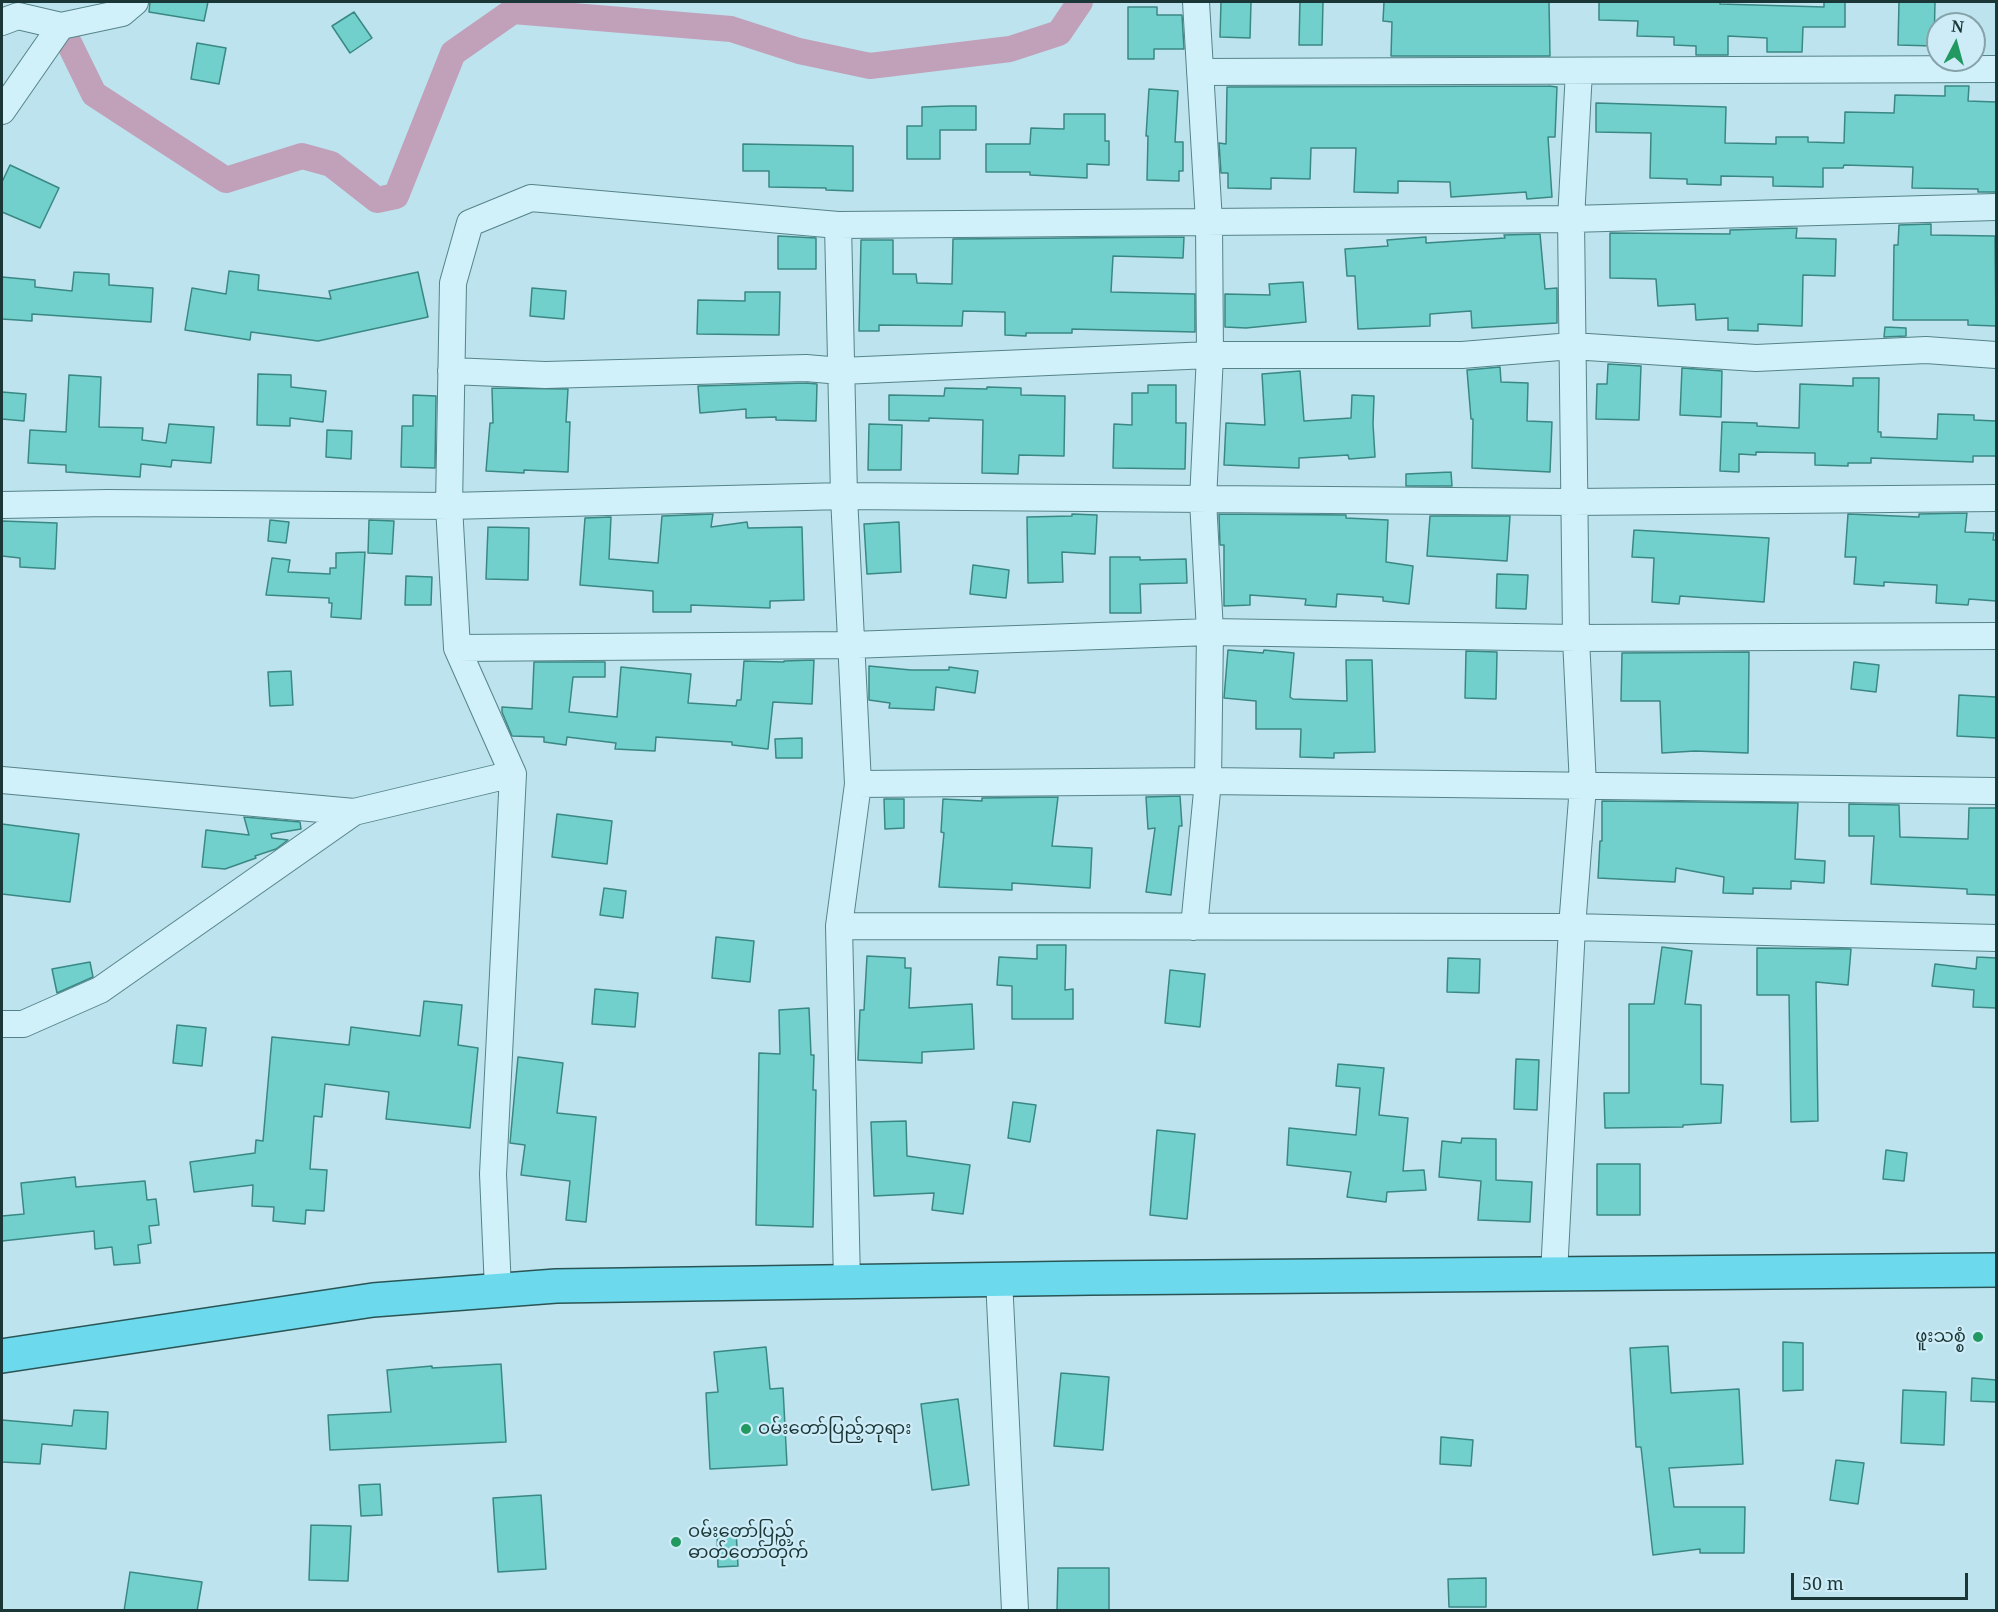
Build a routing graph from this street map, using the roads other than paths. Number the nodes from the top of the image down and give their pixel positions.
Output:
1 (135, 2) edge
2 (1196, 2) edge
3 (2, 22) edge
4 (61, 26) junction
5 (1996, 69) edge
6 (1579, 71) junction
7 (1200, 72) junction
8 (2, 111) edge
9 (1996, 207) edge
10 (1570, 219) junction
11 (1209, 222) junction
12 (838, 225) junction
13 (1572, 346) junction
14 (1210, 355) junction
15 (1996, 355) edge
16 (451, 371) junction
17 (841, 371) junction
18 (844, 496) junction
19 (1996, 498) edge
20 (1203, 500) junction
21 (1573, 502) junction
22 (2, 505) edge
23 (449, 506) junction
24 (1210, 632) junction
25 (1996, 636) edge
26 (1576, 638) junction
27 (851, 645) junction
28 (457, 648) junction
29 (513, 774) junction
30 (2, 780) edge
31 (1208, 781) junction
32 (858, 784) junction
33 (1583, 786) junction
34 (1996, 791) edge
35 (354, 812) junction
36 (839, 926) junction
37 (1194, 927) junction
38 (1572, 927) junction
39 (1996, 938) edge
40 (2, 1024) edge
41 (1996, 1270) edge
42 (1554, 1274) junction
43 (999, 1279) junction
44 (847, 1282) junction
45 (498, 1290) junction
46 (2, 1356) edge
47 (1015, 1611) edge

1 - 4 street
2 - 7 street
3 - 4 street
4 - 8 street
5 - 6 street
6 - 7 street
6 - 10 street
7 - 11 street
9 - 10 street
10 - 11 street
10 - 13 street
11 - 12 street
11 - 14 street
12 - 16 street
12 - 17 street
13 - 14 street
13 - 15 street
13 - 21 street
14 - 17 street
14 - 20 street
16 - 17 street
16 - 23 street
17 - 18 street
18 - 20 street
18 - 23 street
18 - 27 street
19 - 21 street
20 - 21 street
20 - 24 street
21 - 26 street
22 - 23 street
23 - 28 street
24 - 26 street
24 - 27 street
24 - 31 street
25 - 26 street
26 - 33 street
27 - 28 street
27 - 32 street
28 - 29 street
29 - 35 street
29 - 45 street
30 - 35 street
31 - 32 street
31 - 33 street
31 - 37 street
32 - 36 street
33 - 34 street
33 - 38 street
35 - 40 street
36 - 37 street
36 - 44 street
37 - 38 street
38 - 39 street
38 - 42 street
41 - 42 highway
42 - 43 highway
43 - 44 highway
43 - 47 street
44 - 45 highway
45 - 46 highway

